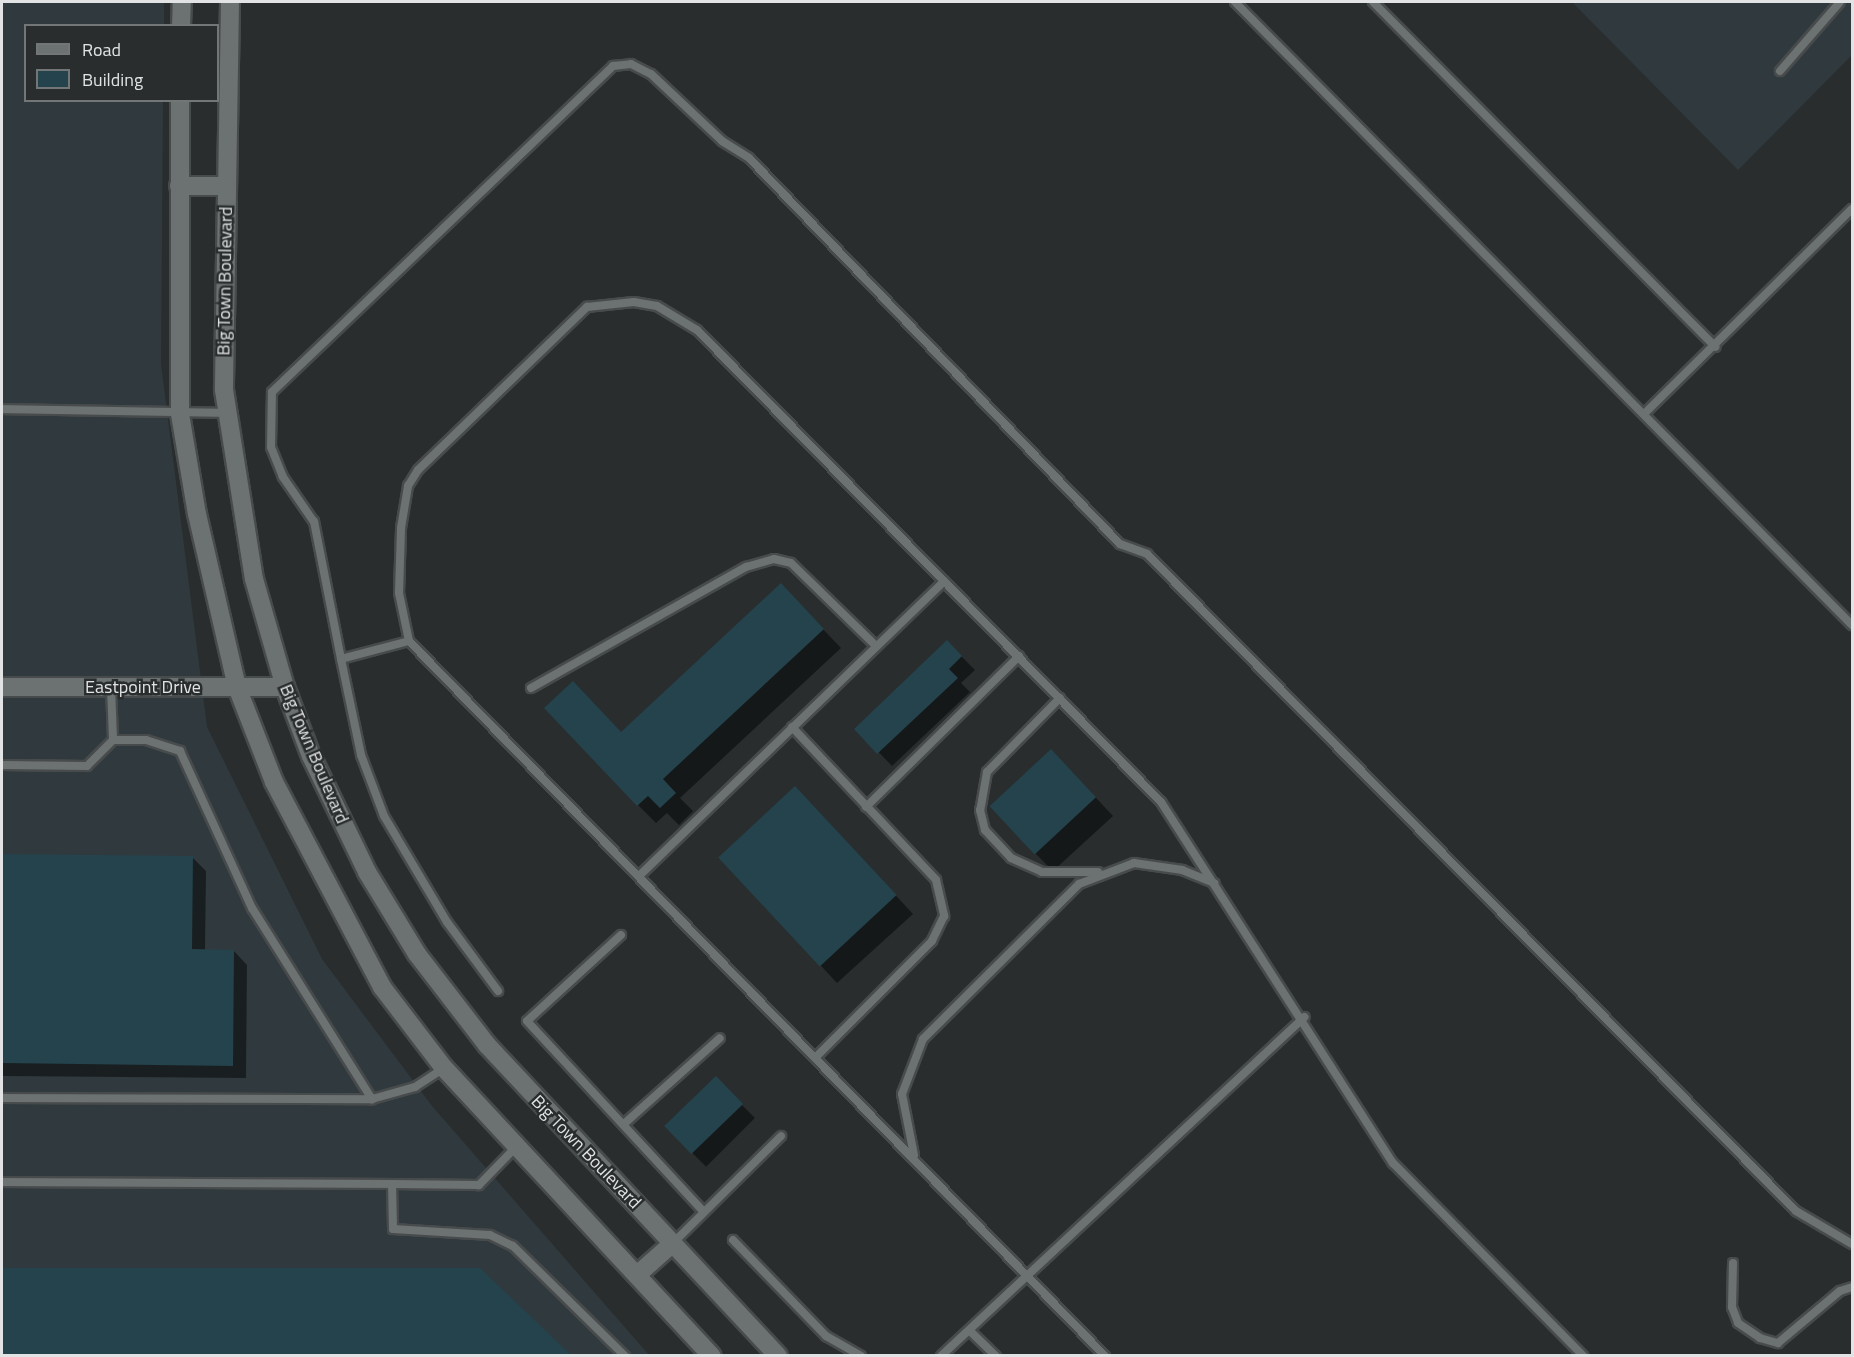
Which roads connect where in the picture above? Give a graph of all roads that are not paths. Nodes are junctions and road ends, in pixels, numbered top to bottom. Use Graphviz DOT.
graph roads {
  1 [pos="182,2"];
  2 [pos="230,2"];
  3 [pos="1235,2"];
  4 [pos="1373,2"];
  5 [pos="1840,2"];
  6 [pos="181,24"];
  7 [pos="1780,71"];
  8 [pos="180,102"];
  9 [pos="179,186"];
  10 [pos="226,186"];
  11 [pos="1852,209"];
  12 [pos="1716,347"];
  13 [pos="2,409"];
  14 [pos="228,413"];
  15 [pos="180,414"];
  16 [pos="1644,414"];
  17 [pos="944,581"];
  18 [pos="1852,625"];
  19 [pos="409,641"];
  20 [pos="876,646"];
  21 [pos="1019,656"];
  22 [pos="341,659"];
  23 [pos="2,687"];
  24 [pos="111,687"];
  25 [pos="237,687"];
  26 [pos="285,687"];
  27 [pos="531,688"];
  28 [pos="1059,698"];
  29 [pos="792,727"];
  30 [pos="113,740"];
  31 [pos="2,765"];
  32 [pos="866,807"];
  33 [pos="1101,872"];
  34 [pos="640,875"];
  35 [pos="1215,883"];
  36 [pos="621,935"];
  37 [pos="498,991"];
  38 [pos="1304,1017"];
  39 [pos="720,1038"];
  40 [pos="817,1056"];
  41 [pos="444,1068"];
  42 [pos="2,1098"];
  43 [pos="372,1100"];
  44 [pos="625,1123"];
  45 [pos="781,1136"];
  46 [pos="515,1148"];
  47 [pos="915,1158"];
  48 [pos="2,1182"];
  49 [pos="392,1184"];
  50 [pos="704,1212"];
  51 [pos="734,1240"];
  52 [pos="673,1243"];
  53 [pos="1852,1244"];
  54 [pos="1733,1263"];
  55 [pos="637,1275"];
  56 [pos="1027,1276"];
  57 [pos="1852,1287"];
  58 [pos="970,1331"];
  59 [pos="625,1356"];
  60 [pos="711,1356"];
  61 [pos="778,1356"];
  62 [pos="861,1356"];
  63 [pos="941,1356"];
  64 [pos="996,1356"];
  65 [pos="1105,1356"];
  66 [pos="1583,1356"];
  1 -- 6 [label="main road"];
  2 -- 10 [label="main road, Big Town Boulevard"];
  3 -- 16 [label="lane"];
  4 -- 12 [label="lane"];
  5 -- 7 [label="lane"];
  8 -- 9 [label="main road"];
  9 -- 10 [label="main road"];
  9 -- 15 [label="main road"];
  10 -- 14 [label="main road, Big Town Boulevard"];
  11 -- 12 [label="lane"];
  12 -- 16 [label="lane"];
  13 -- 15 [label="lane"];
  14 -- 15 [label="lane"];
  14 -- 26 [label="main road, Big Town Boulevard"];
  15 -- 25 [label="main road"];
  16 -- 18 [label="lane"];
  17 -- 19 [label="lane"];
  17 -- 20 [label="lane"];
  17 -- 21 [label="lane"];
  19 -- 22 [label="lane"];
  19 -- 34 [label="lane"];
  20 -- 27 [label="lane"];
  20 -- 29 [label="lane"];
  21 -- 28 [label="lane"];
  21 -- 32 [label="lane"];
  22 -- 37 [label="lane"];
  22 -- 53 [label="lane"];
  23 -- 24 [label="main road, Eastpoint Drive"];
  24 -- 25 [label="main road, Eastpoint Drive"];
  24 -- 30 [label="lane"];
  25 -- 26 [label="main road, Eastpoint Drive"];
  25 -- 41 [label="main road"];
  26 -- 52 [label="main road, Big Town Boulevard"];
  28 -- 33 [label="lane"];
  28 -- 35 [label="lane"];
  29 -- 32 [label="lane"];
  29 -- 34 [label="lane"];
  30 -- 31 [label="lane"];
  30 -- 43 [label="lane"];
  32 -- 40 [label="lane"];
  33 -- 35 [label="lane"];
  33 -- 47 [label="lane"];
  34 -- 40 [label="lane"];
  35 -- 38 [label="lane"];
  36 -- 44 [label="lane"];
  38 -- 56 [label="lane"];
  38 -- 66 [label="lane"];
  39 -- 44 [label="lane"];
  40 -- 47 [label="lane"];
  41 -- 43 [label="lane"];
  41 -- 46 [label="main road"];
  42 -- 43 [label="lane"];
  44 -- 50 [label="lane"];
  45 -- 50 [label="lane"];
  46 -- 49 [label="lane"];
  46 -- 55 [label="main road"];
  47 -- 56 [label="lane"];
  48 -- 49 [label="lane"];
  49 -- 59 [label="lane"];
  50 -- 52 [label="lane"];
  51 -- 62 [label="lane"];
  52 -- 55 [label="main road"];
  52 -- 61 [label="main road, Big Town Boulevard"];
  54 -- 57 [label="lane"];
  55 -- 60 [label="main road"];
  56 -- 58 [label="lane"];
  56 -- 65 [label="lane"];
  58 -- 63 [label="lane"];
  58 -- 64 [label="lane"];
}
